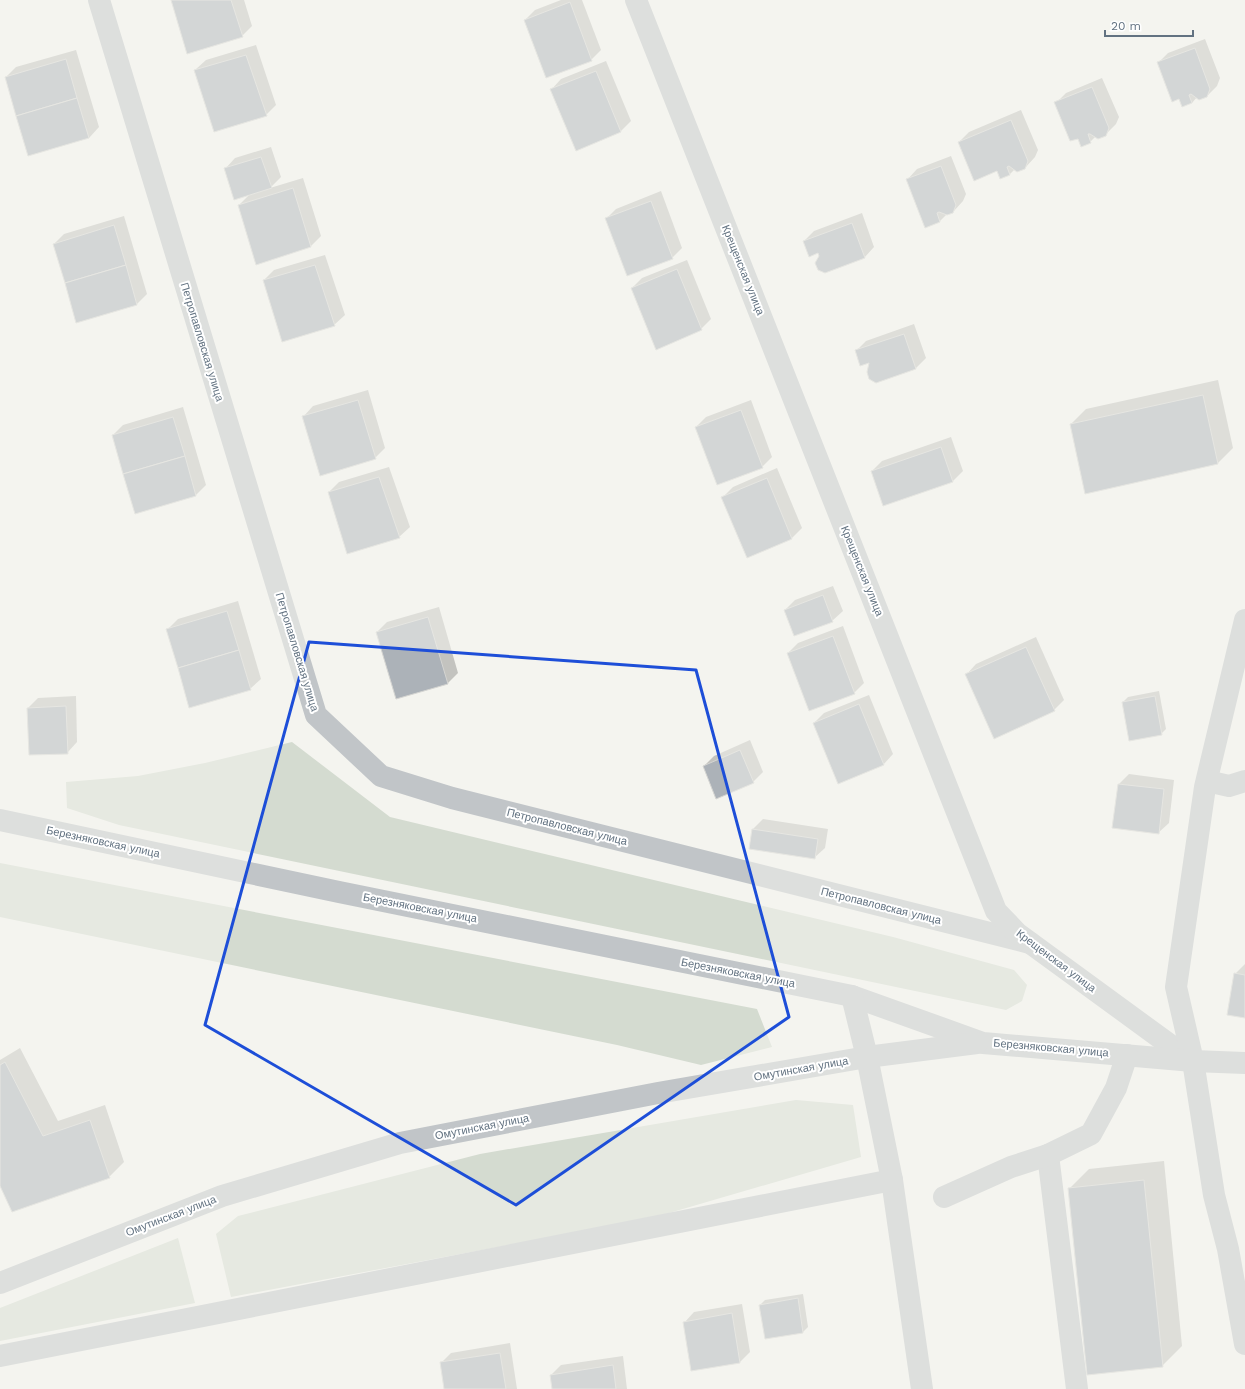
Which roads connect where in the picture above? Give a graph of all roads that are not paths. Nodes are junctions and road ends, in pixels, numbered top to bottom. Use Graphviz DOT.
graph roads {
  1 [pos="99,0"];
  2 [pos="636,0"];
  3 [pos="1245,620"];
  4 [pos="1207,781"];
  5 [pos="1245,781"];
  6 [pos="0,820"];
  7 [pos="1030,943"];
  8 [pos="852,996"];
  9 [pos="983,1043"];
  10 [pos="1127,1055"];
  11 [pos="867,1057"];
  12 [pos="1193,1061"];
  13 [pos="1245,1063"];
  14 [pos="1048,1155"];
  15 [pos="892,1180"];
  16 [pos="944,1197"];
  17 [pos="0,1284"];
  18 [pos="1245,1344"];
  19 [pos="0,1356"];
  20 [pos="922,1389"];
  21 [pos="1077,1389"];
  1 -- 7 [label="street, Петропавловская улица"];
  2 -- 7 [label="street, Крещенская улица"];
  3 -- 4 [label="street"];
  4 -- 5 [label="street"];
  4 -- 12 [label="street"];
  6 -- 8 [label="street, Березняковская улица"];
  7 -- 12 [label="street, Крещенская улица"];
  8 -- 9 [label="street, Березняковская улица"];
  8 -- 11 [label="street"];
  9 -- 10 [label="street, Березняковская улица"];
  9 -- 11 [label="street, Омутинская улица"];
  10 -- 12 [label="street, Березняковская улица"];
  10 -- 14 [label="street"];
  11 -- 15 [label="street"];
  11 -- 17 [label="street, Омутинская улица"];
  12 -- 13 [label="street, Березняковская улица"];
  12 -- 18 [label="street"];
  14 -- 16 [label="street"];
  14 -- 21 [label="street"];
  15 -- 19 [label="street"];
  15 -- 20 [label="street"];
}
